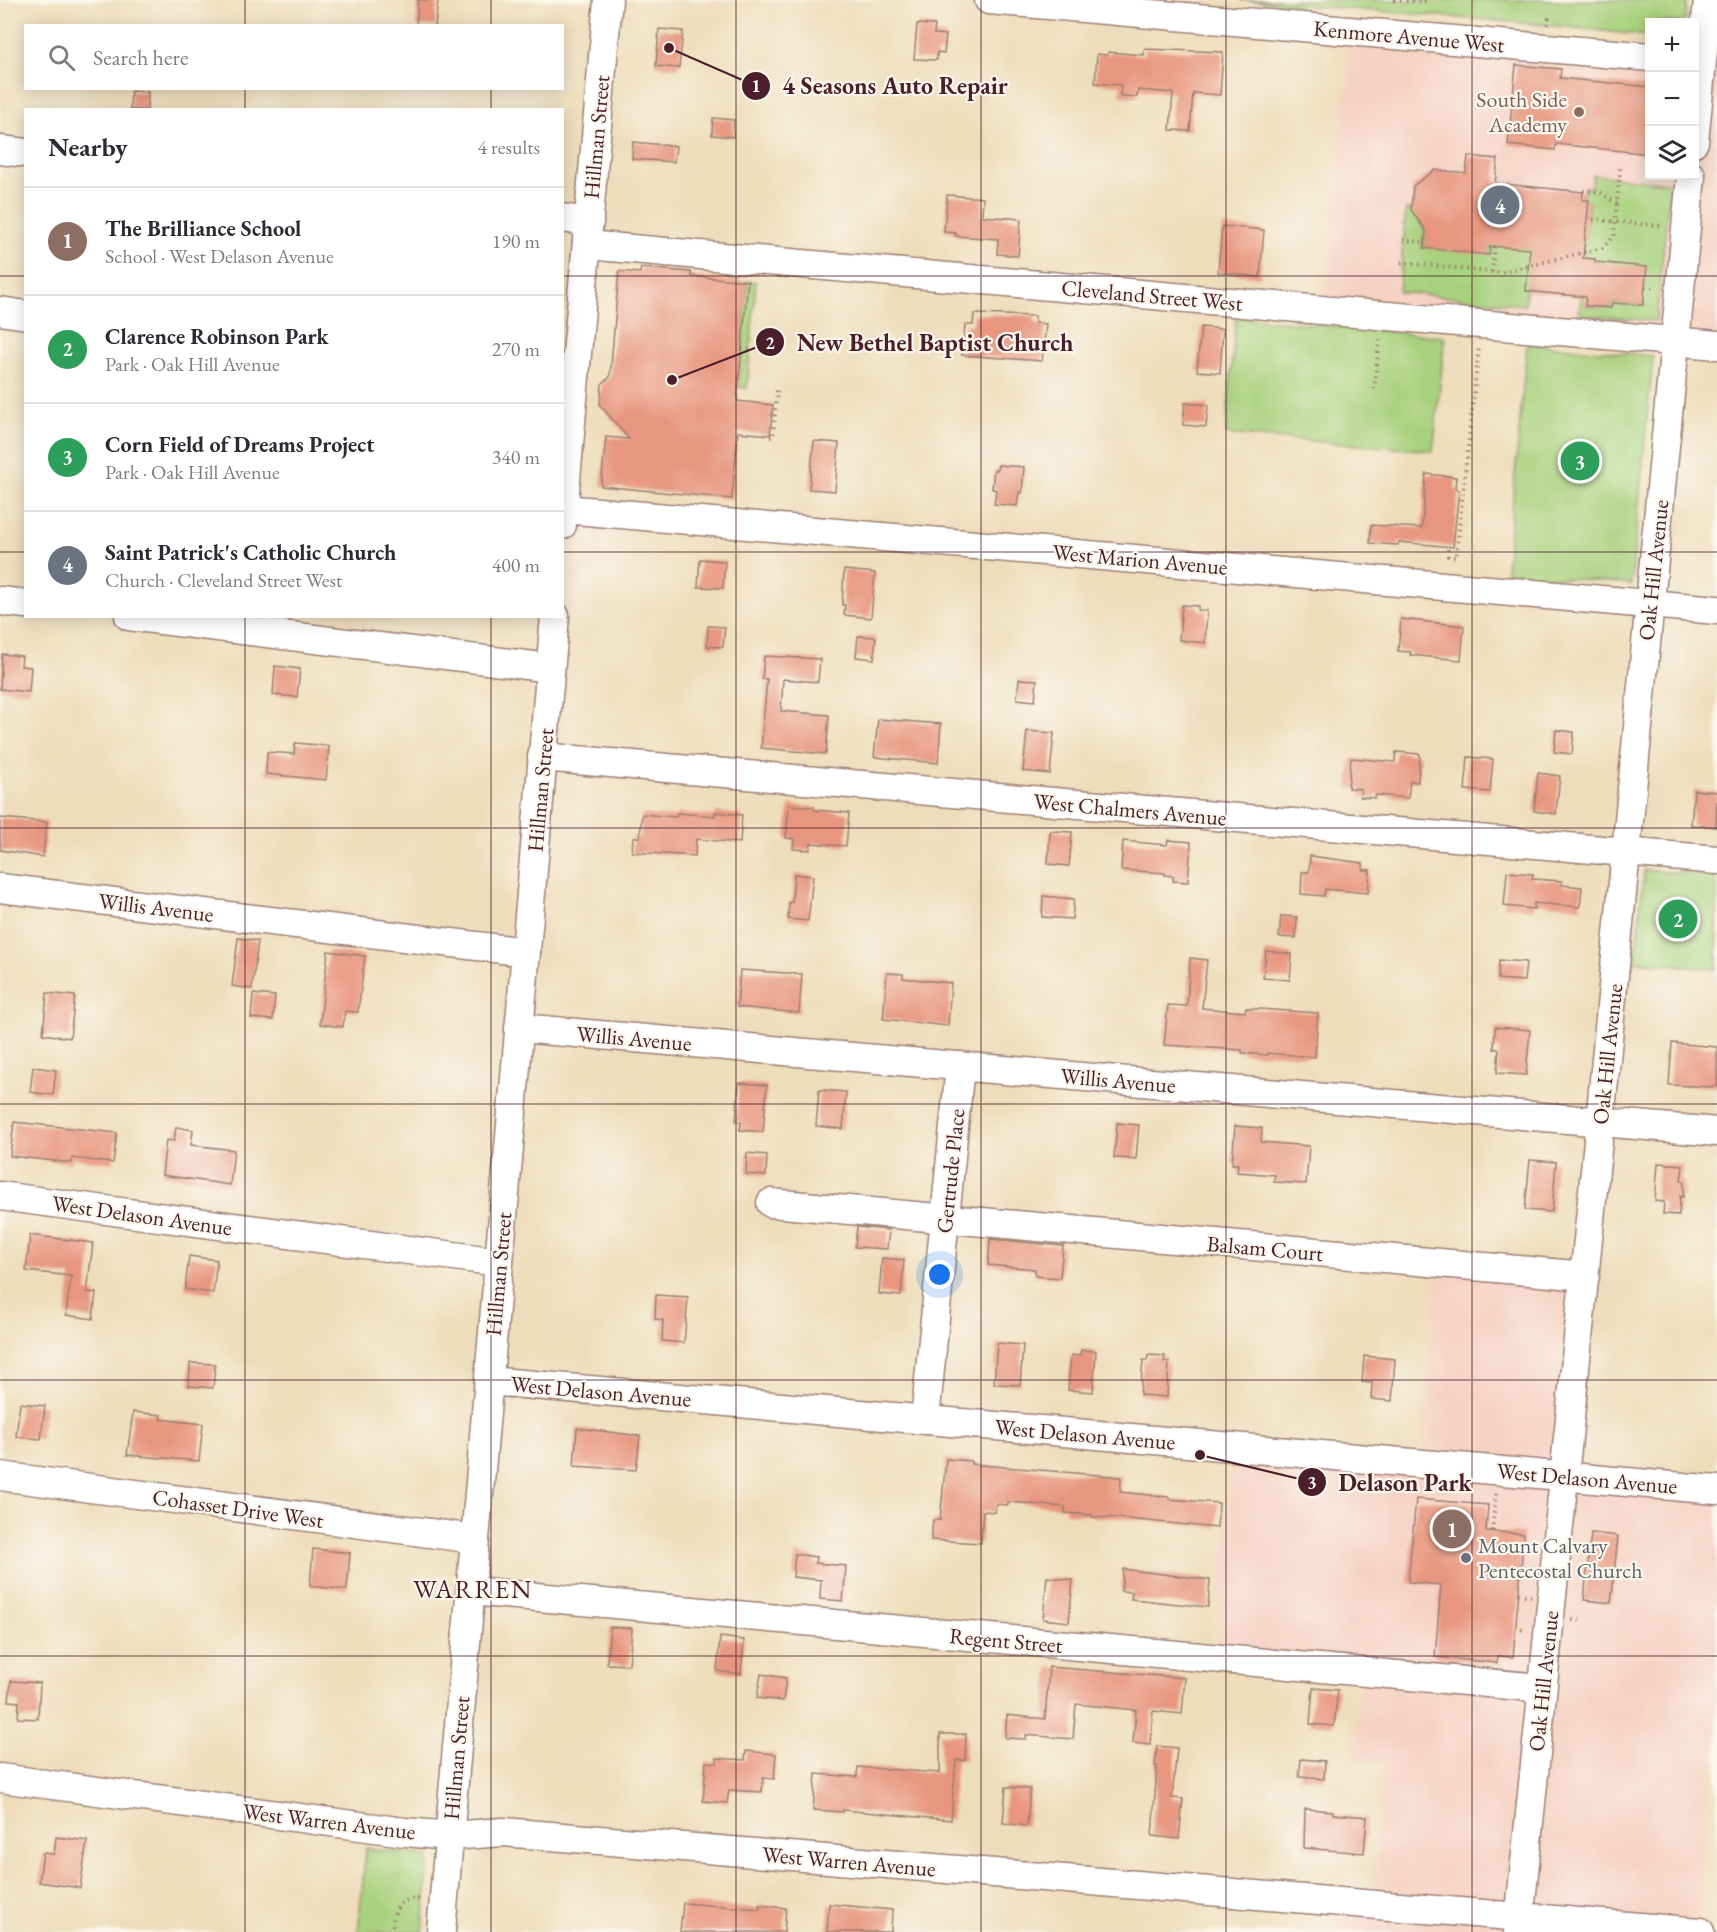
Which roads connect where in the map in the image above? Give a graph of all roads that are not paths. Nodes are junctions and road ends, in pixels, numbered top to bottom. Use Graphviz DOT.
graph roads {
  1 [pos="608,0"];
  2 [pos="989,0"];
  3 [pos="1708,0"];
  4 [pos="1645,57"];
  5 [pos="1705,62"];
  6 [pos="1697,126"];
  7 [pos="0,150"];
  8 [pos="24,153"];
  9 [pos="1691,180"];
  10 [pos="579,228"];
  11 [pos="0,311"];
  12 [pos="24,315"];
  13 [pos="1675,342"];
  14 [pos="1717,345"];
  15 [pos="569,381"];
  16 [pos="564,494"];
  17 [pos="564,517"];
  18 [pos="0,601"];
  19 [pos="24,604"];
  20 [pos="1649,604"];
  21 [pos="1717,610"];
  22 [pos="145,618"];
  23 [pos="555,618"];
  24 [pos="550,668"];
  25 [pos="543,757"];
  26 [pos="1626,852"];
  27 [pos="1717,860"];
  28 [pos="0,888"];
  29 [pos="526,952"];
  30 [pos="519,1028"];
  31 [pos="960,1066"];
  32 [pos="1600,1122"];
  33 [pos="1717,1132"];
  34 [pos="0,1196"];
  35 [pos="771,1203"];
  36 [pos="945,1218"];
  37 [pos="499,1262"];
  38 [pos="1585,1276"];
  39 [pos="489,1381"];
  40 [pos="925,1420"];
  41 [pos="0,1476"];
  42 [pos="1565,1476"];
  43 [pos="1717,1490"];
  44 [pos="475,1539"];
  45 [pos="471,1591"];
  46 [pos="1542,1688"];
  47 [pos="0,1778"];
  48 [pos="450,1836"];
  49 [pos="1518,1924"];
  50 [pos="441,1932"];
  51 [pos="1700,1932"];
  1 -- 10 [label="street, Hillman Street"];
  2 -- 4 [label="street, Kenmore Avenue West"];
  3 -- 5 [label="street"];
  5 -- 6 [label="street"];
  7 -- 8 [label="street"];
  9 -- 13 [label="street, Oak Hill Avenue"];
  10 -- 13 [label="street, Cleveland Street West"];
  10 -- 15 [label="street, Hillman Street"];
  11 -- 12 [label="street"];
  13 -- 14 [label="street, Cleveland Street West"];
  13 -- 20 [label="street, Oak Hill Avenue"];
  15 -- 16 [label="street, Hillman Street"];
  17 -- 20 [label="street, West Marion Avenue"];
  18 -- 19 [label="street"];
  20 -- 21 [label="street, West Marion Avenue"];
  20 -- 26 [label="street, Oak Hill Avenue"];
  22 -- 24 [label="street"];
  23 -- 24 [label="street, Hillman Street"];
  24 -- 25 [label="street, Hillman Street"];
  25 -- 26 [label="street, West Chalmers Avenue"];
  25 -- 29 [label="street, Hillman Street"];
  26 -- 27 [label="street, West Chalmers Avenue"];
  26 -- 32 [label="street, Oak Hill Avenue"];
  28 -- 29 [label="street, Willis Avenue"];
  29 -- 30 [label="street, Hillman Street"];
  30 -- 31 [label="street, Willis Avenue"];
  30 -- 37 [label="street, Hillman Street"];
  31 -- 32 [label="street, Willis Avenue"];
  31 -- 36 [label="street, Gertrude Place"];
  32 -- 33 [label="street, Willis Avenue"];
  32 -- 38 [label="street, Oak Hill Avenue"];
  34 -- 37 [label="street, West Delason Avenue"];
  35 -- 36 [label="street, Balsam Court"];
  36 -- 38 [label="street, Balsam Court"];
  36 -- 40 [label="street, Gertrude Place"];
  37 -- 39 [label="street, Hillman Street"];
  38 -- 42 [label="street, Oak Hill Avenue"];
  39 -- 40 [label="street, West Delason Avenue"];
  39 -- 44 [label="street, Hillman Street"];
  40 -- 42 [label="street, West Delason Avenue"];
  41 -- 44 [label="street, Cohasset Drive West"];
  42 -- 43 [label="street, West Delason Avenue"];
  42 -- 46 [label="street, Oak Hill Avenue"];
  44 -- 45 [label="street, Hillman Street"];
  45 -- 46 [label="street, Regent Street"];
  45 -- 48 [label="street, Hillman Street"];
  46 -- 49 [label="street, Oak Hill Avenue"];
  47 -- 48 [label="street, West Warren Avenue"];
  48 -- 49 [label="street, West Warren Avenue"];
  48 -- 50 [label="street, Hillman Street"];
  49 -- 51 [label="street, West Warren Avenue"];
}
